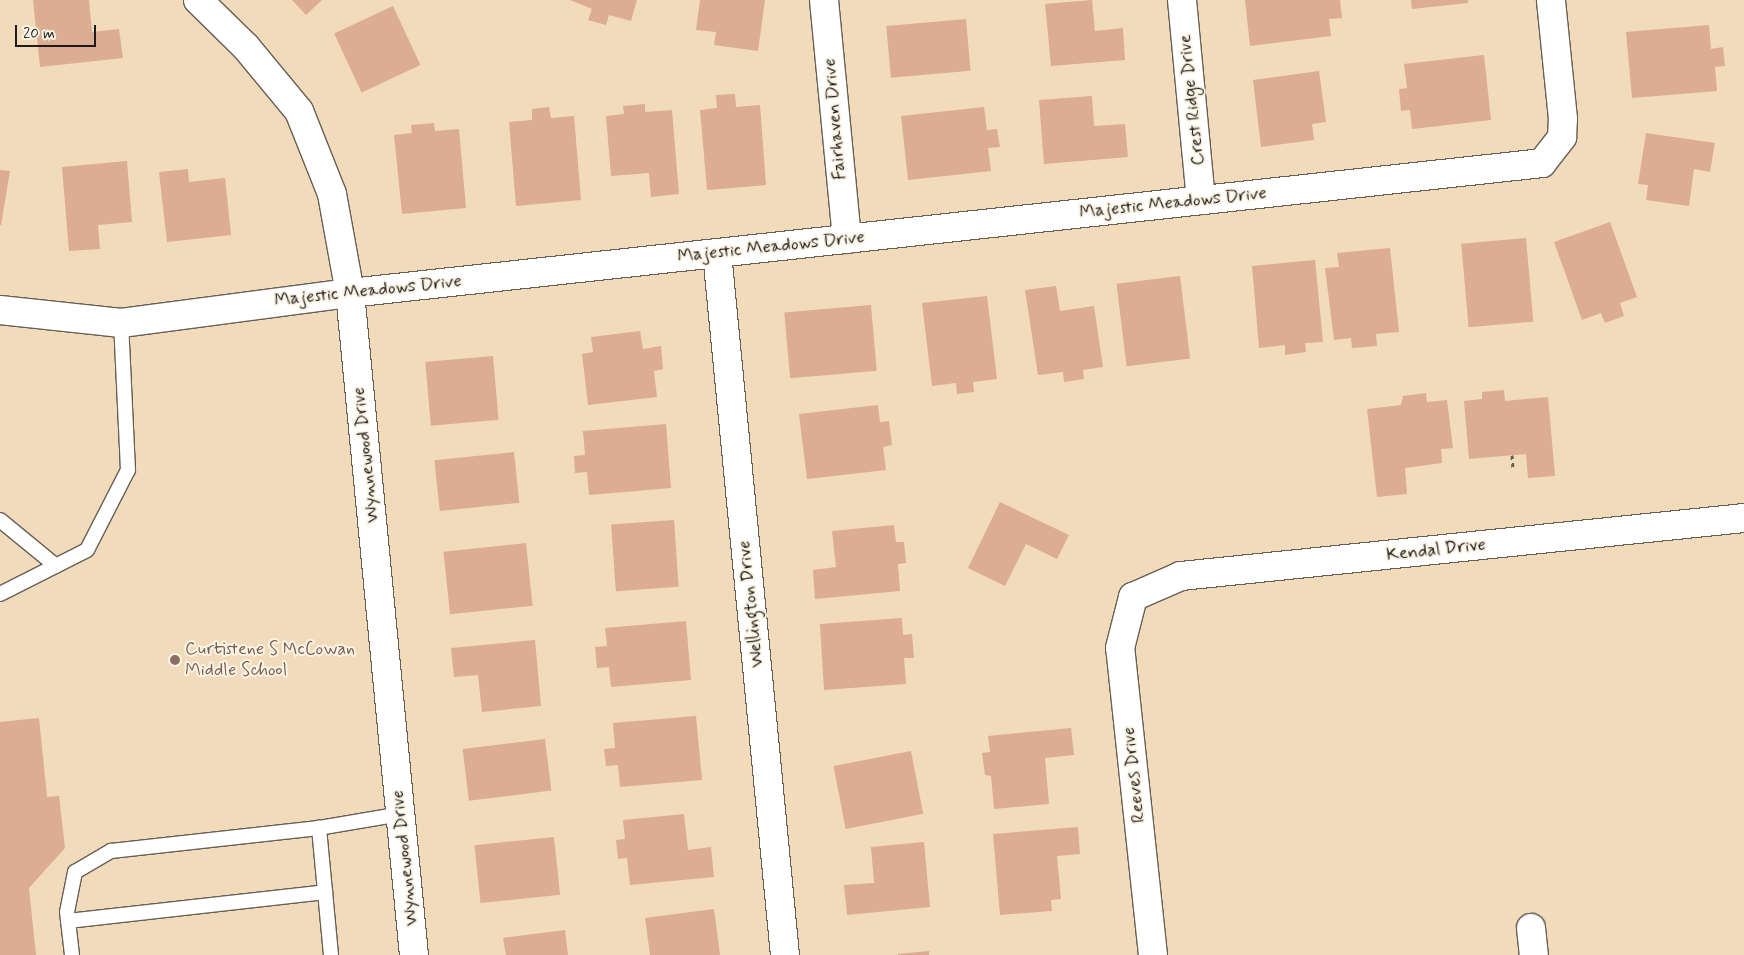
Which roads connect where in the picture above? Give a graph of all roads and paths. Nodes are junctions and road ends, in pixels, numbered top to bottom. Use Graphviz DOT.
graph roads {
  1 [pos="198,0"];
  2 [pos="824,0"];
  3 [pos="1182,0"];
  4 [pos="1551,0"];
  5 [pos="1201,200"];
  6 [pos="846,239"];
  7 [pos="717,253"];
  8 [pos="350,293"];
  9 [pos="0,310"];
  10 [pos="121,323"];
  11 [pos="1512,455"];
  12 [pos="1513,469"];
  13 [pos="1744,518"];
  14 [pos="0,520"];
  15 [pos="56,566"];
  16 [pos="0,594"];
  17 [pos="1133,597"];
  18 [pos="401,814"];
  19 [pos="319,828"];
  20 [pos="325,892"];
  21 [pos="68,921"];
  22 [pos="1531,928"];
  23 [pos="72,955"];
  24 [pos="331,955"];
  25 [pos="414,955"];
  26 [pos="785,955"];
  27 [pos="1153,955"];
  28 [pos="1534,955"];
  1 -- 8 [label="street, Wynnewood Drive"];
  2 -- 6 [label="street, Fairhaven Drive"];
  3 -- 5 [label="street, Crest Ridge Drive"];
  4 -- 5 [label="street, Majestic Meadows Drive"];
  5 -- 6 [label="street, Majestic Meadows Drive"];
  6 -- 7 [label="street, Majestic Meadows Drive"];
  7 -- 8 [label="street, Majestic Meadows Drive"];
  7 -- 26 [label="street, Wellington Drive"];
  8 -- 10 [label="street, Majestic Meadows Drive"];
  8 -- 18 [label="street, Wynnewood Drive"];
  9 -- 10 [label="street, Majestic Meadows Drive"];
  10 -- 15 [label="lane"];
  11 -- 12 [label="path"];
  13 -- 17 [label="street, Kendal Drive"];
  14 -- 15 [label="lane"];
  15 -- 16 [label="lane"];
  17 -- 27 [label="street, Reeves Drive"];
  18 -- 19 [label="lane"];
  18 -- 25 [label="street, Wynnewood Drive"];
  19 -- 20 [label="lane"];
  19 -- 21 [label="lane"];
  20 -- 21 [label="lane"];
  20 -- 24 [label="lane"];
  21 -- 23 [label="lane"];
  22 -- 28 [label="street"];
}
